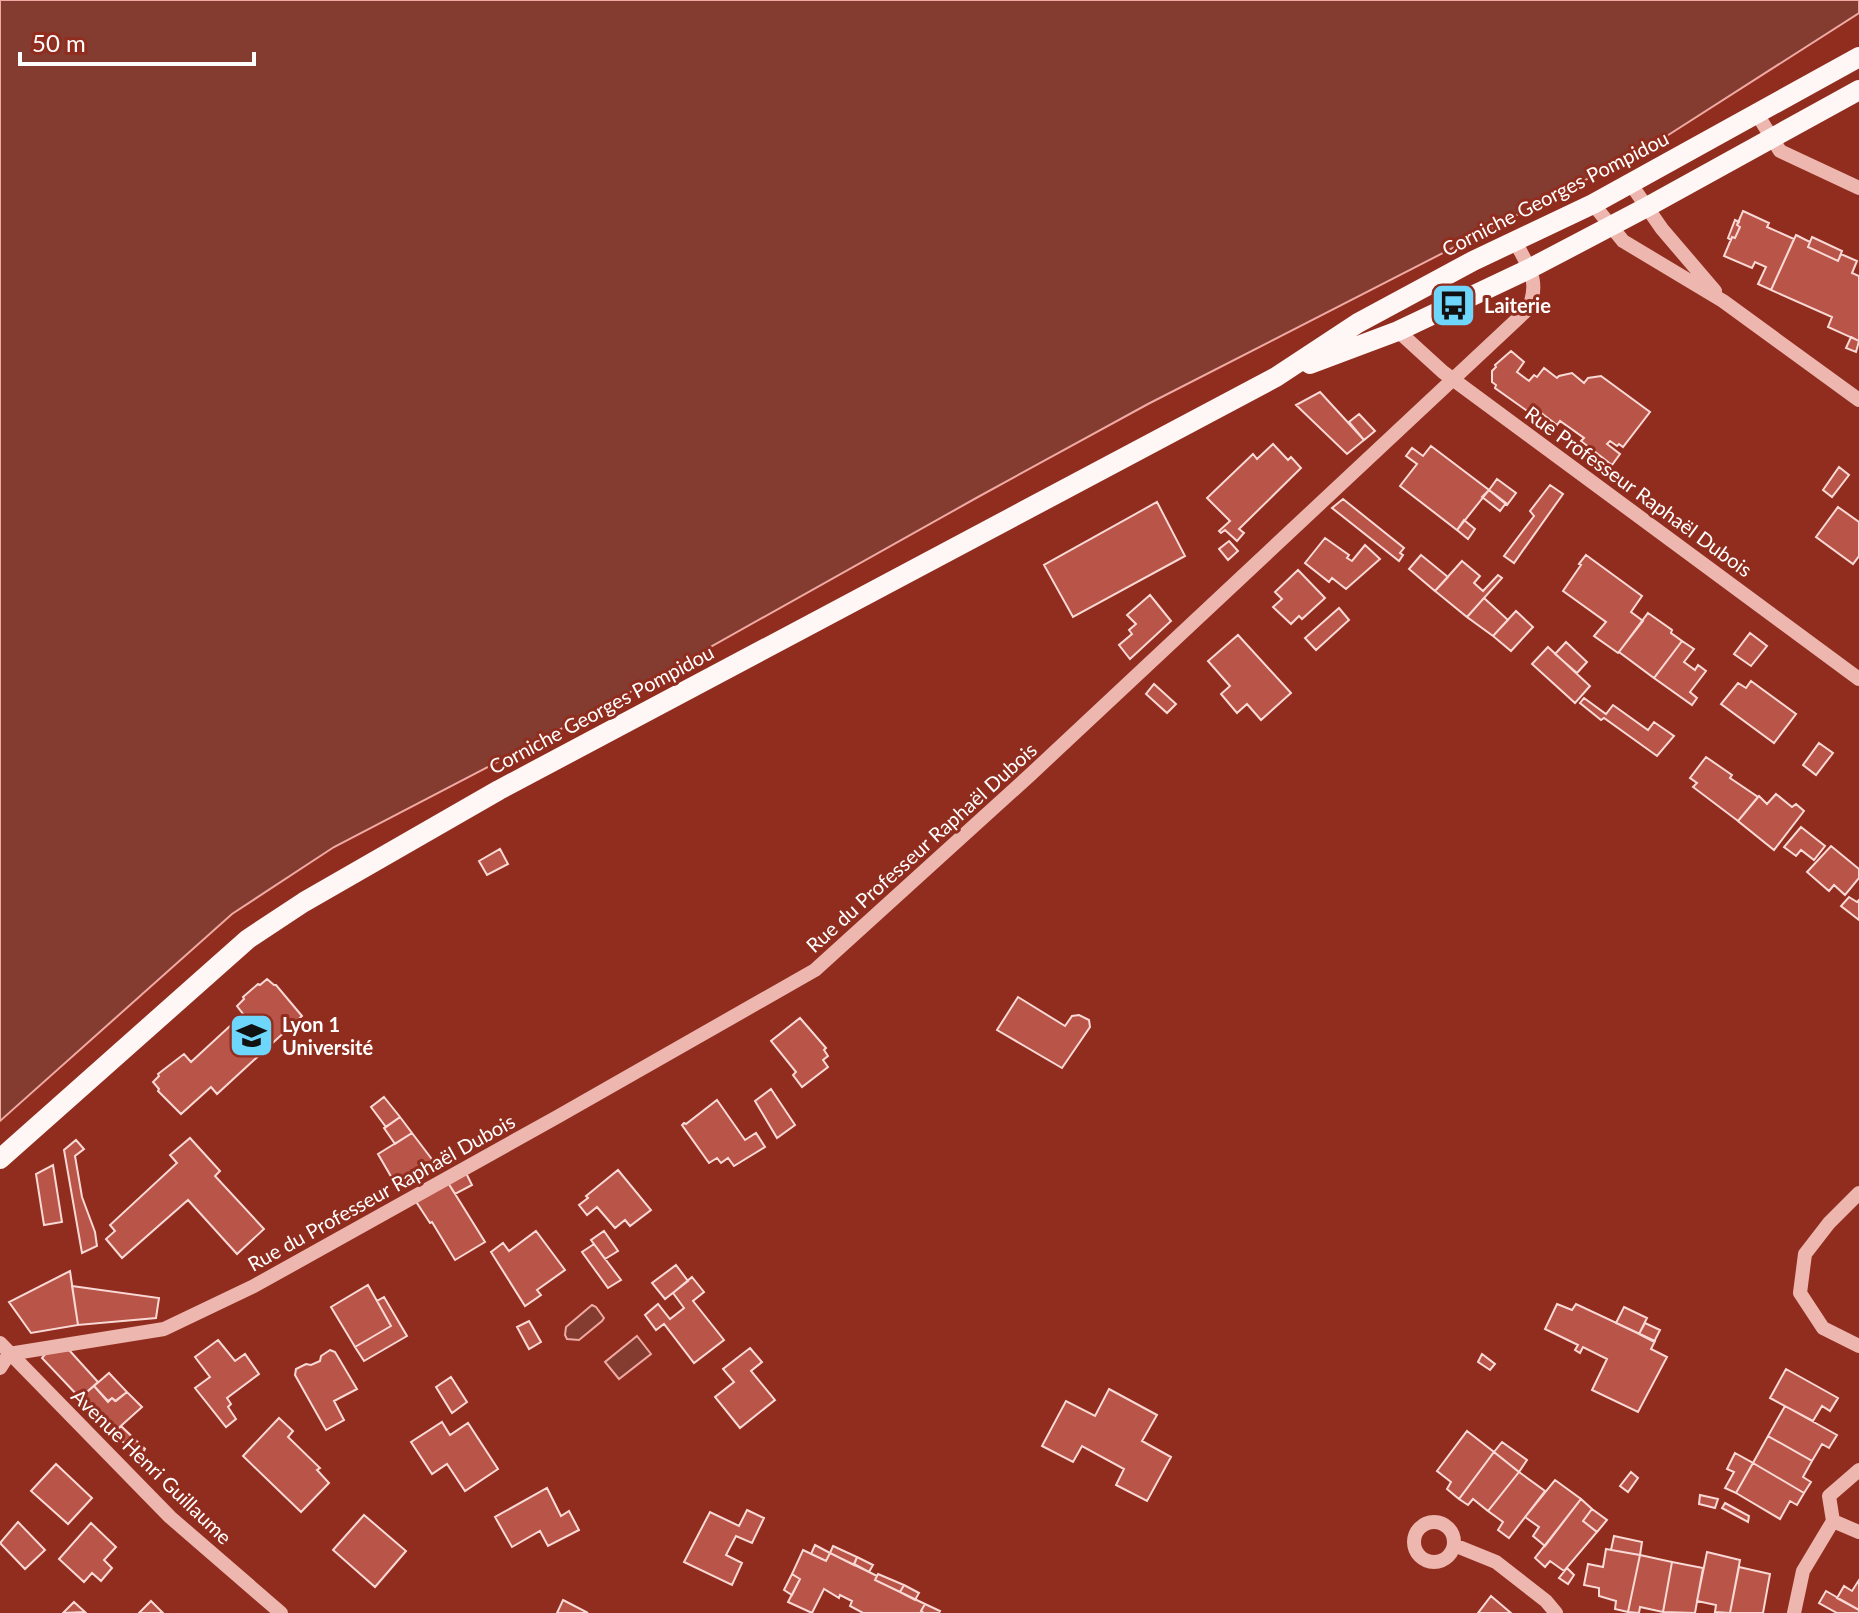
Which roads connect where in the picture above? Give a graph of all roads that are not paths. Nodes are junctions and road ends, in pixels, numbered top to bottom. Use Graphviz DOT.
graph roads {
  1 [pos="1859,57"];
  2 [pos="1859,90"];
  3 [pos="1757,114"];
  4 [pos="1772,139"];
  5 [pos="1630,183"];
  6 [pos="1859,188"];
  7 [pos="1593,204"];
  8 [pos="1647,207"];
  9 [pos="1611,226"];
  10 [pos="1515,241"];
  11 [pos="1529,269"];
  12 [pos="1723,301"];
  13 [pos="1398,331"];
  14 [pos="1276,377"];
  15 [pos="1455,380"];
  16 [pos="1859,400"];
  17 [pos="1859,679"];
  18 [pos="0,1159"];
  19 [pos="1859,1193"];
  20 [pos="1859,1346"];
  21 [pos="5,1349"];
  22 [pos="0,1368"];
  23 [pos="1859,1470"];
  24 [pos="1833,1521"];
  25 [pos="1859,1532"];
  26 [pos="1454,1545"];
  27 [pos="281,1613"];
  28 [pos="1556,1613"];
  29 [pos="1794,1613"];
  1 -- 3 [label="main road, Corniche Georges Pompidou"];
  2 -- 4 [label="main road, Corniche Georges Pompidou"];
  3 -- 4 [label="street"];
  3 -- 5 [label="main road, Corniche Georges Pompidou"];
  4 -- 6 [label="street"];
  4 -- 8 [label="main road, Corniche Georges Pompidou"];
  5 -- 7 [label="main road, Corniche Georges Pompidou"];
  5 -- 8 [label="street"];
  7 -- 9 [label="street"];
  7 -- 10 [label="main road, Corniche Georges Pompidou"];
  8 -- 9 [label="main road, Corniche Georges Pompidou"];
  8 -- 12 [label="street"];
  9 -- 11 [label="main road, Corniche Georges Pompidou"];
  9 -- 12 [label="street"];
  10 -- 11 [label="street, Rue du Professeur Raphaël Dubois"];
  10 -- 14 [label="main road, Corniche Georges Pompidou"];
  11 -- 13 [label="main road, Corniche Georges Pompidou"];
  11 -- 15 [label="street, Rue du Professeur Raphaël Dubois"];
  12 -- 16 [label="street"];
  13 -- 14 [label="main road, Corniche Georges Pompidou"];
  13 -- 15 [label="street, Rue Professeur Raphaël Dubois"];
  14 -- 18 [label="main road, Corniche Georges Pompidou"];
  15 -- 17 [label="street, Rue Professeur Raphaël Dubois"];
  15 -- 21 [label="street, Rue du Professeur Raphaël Dubois"];
  19 -- 20 [label="street"];
  21 -- 22 [label="street"];
  21 -- 27 [label="street, Avenue Henri Guillaume"];
  23 -- 24 [label="street"];
  24 -- 25 [label="street"];
  24 -- 29 [label="street"];
  26 -- 28 [label="street"];
}
